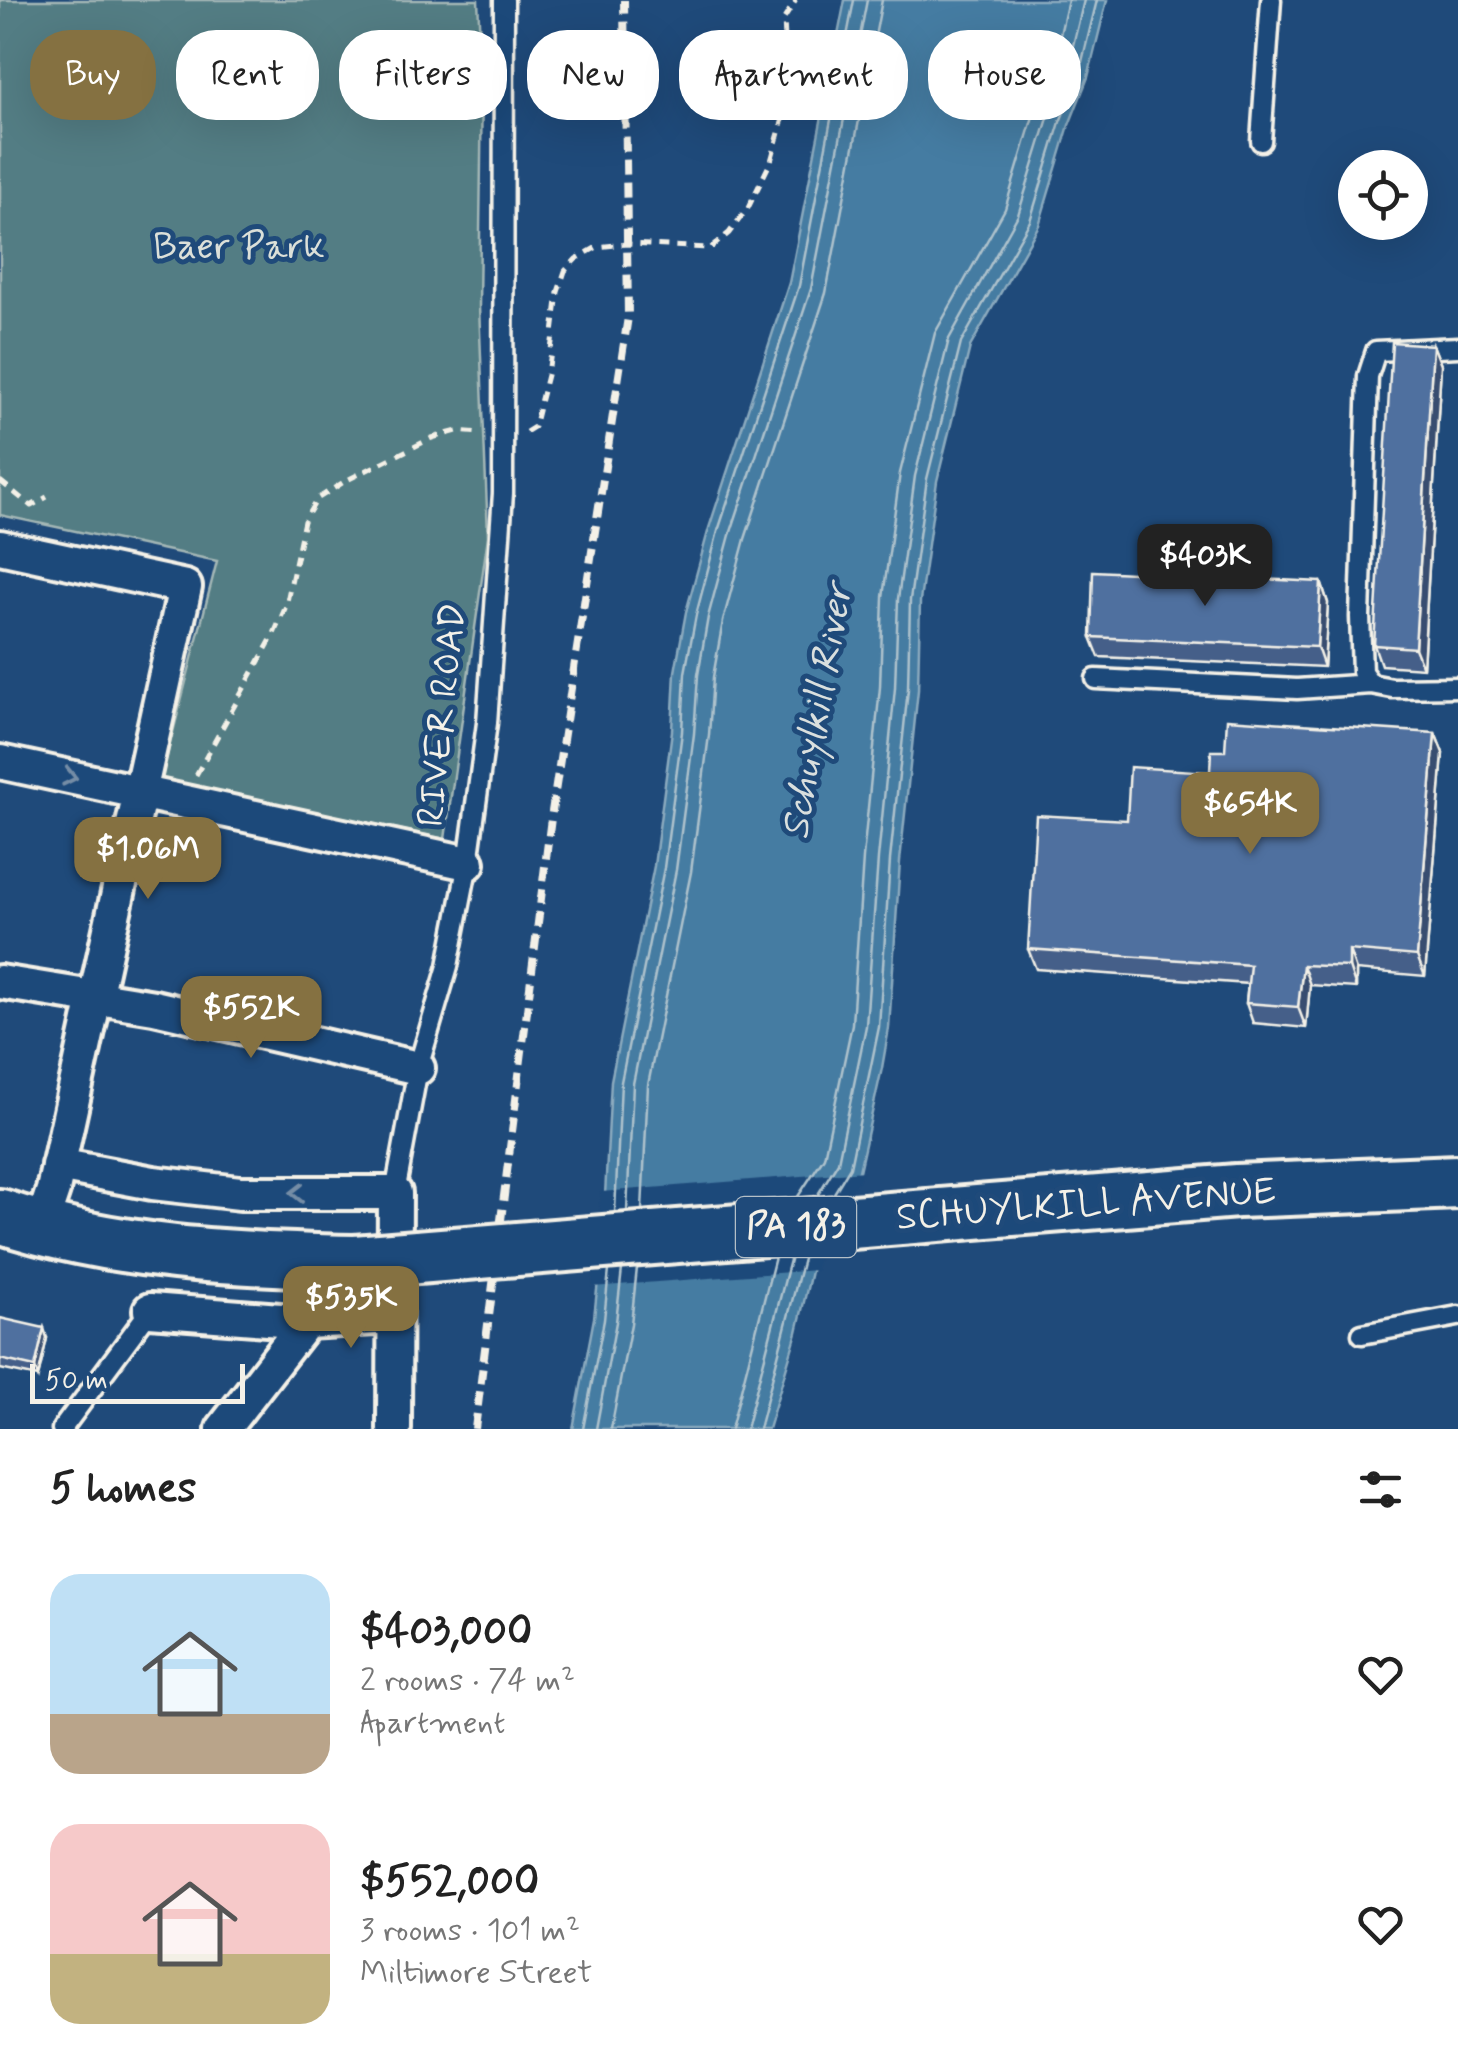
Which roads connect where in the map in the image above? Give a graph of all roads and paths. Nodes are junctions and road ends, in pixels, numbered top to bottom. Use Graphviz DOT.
graph roads {
  1 [pos="504,0"];
  2 [pos="796,0"];
  3 [pos="1270,0"];
  4 [pos="1261,141"];
  5 [pos="1458,347"];
  6 [pos="502,435"];
  7 [pos="0,481"];
  8 [pos="47,498"];
  9 [pos="0,547"];
  10 [pos="1096,679"];
  11 [pos="1372,684"];
  12 [pos="1458,687"];
  13 [pos="0,762"];
  14 [pos="140,792"];
  15 [pos="183,799"];
  16 [pos="468,862"];
  17 [pos="0,982"];
  18 [pos="95,998"];
  19 [pos="418,1068"];
  20 [pos="1458,1182"];
  21 [pos="395,1193"];
  22 [pos="38,1200"];
  23 [pos="150,1310"];
  24 [pos="1458,1316"];
  25 [pos="392,1317"];
  26 [pos="306,1322"];
  27 [pos="1362,1334"];
  28 [pos="62,1429"];
  29 [pos="224,1429"];
  30 [pos="394,1429"];
  1 -- 6 [label="lane, RIVER ROAD"];
  2 -- 6 [label="path"];
  3 -- 4 [label="lane"];
  5 -- 11 [label="lane"];
  6 -- 15 [label="path"];
  6 -- 16 [label="lane, RIVER ROAD"];
  7 -- 8 [label="path"];
  9 -- 14 [label="street"];
  10 -- 11 [label="lane"];
  11 -- 12 [label="lane"];
  13 -- 14 [label="street, one-way"];
  14 -- 15 [label="street"];
  14 -- 18 [label="street"];
  15 -- 16 [label="street"];
  16 -- 19 [label="lane, RIVER ROAD"];
  17 -- 18 [label="street"];
  18 -- 19 [label="street"];
  18 -- 22 [label="street"];
  19 -- 21 [label="lane, RIVER ROAD"];
  20 -- 22 [label="main road, SCHUYLKILL AVENUE / PA 183, bridge"];
  21 -- 22 [label="street, one-way"];
  21 -- 25 [label="street, RIVER ROAD"];
  23 -- 26 [label="street"];
  23 -- 28 [label="lane"];
  24 -- 27 [label="lane"];
  25 -- 26 [label="street"];
  25 -- 30 [label="street, RIVER ROAD"];
  26 -- 29 [label="street"];
}
